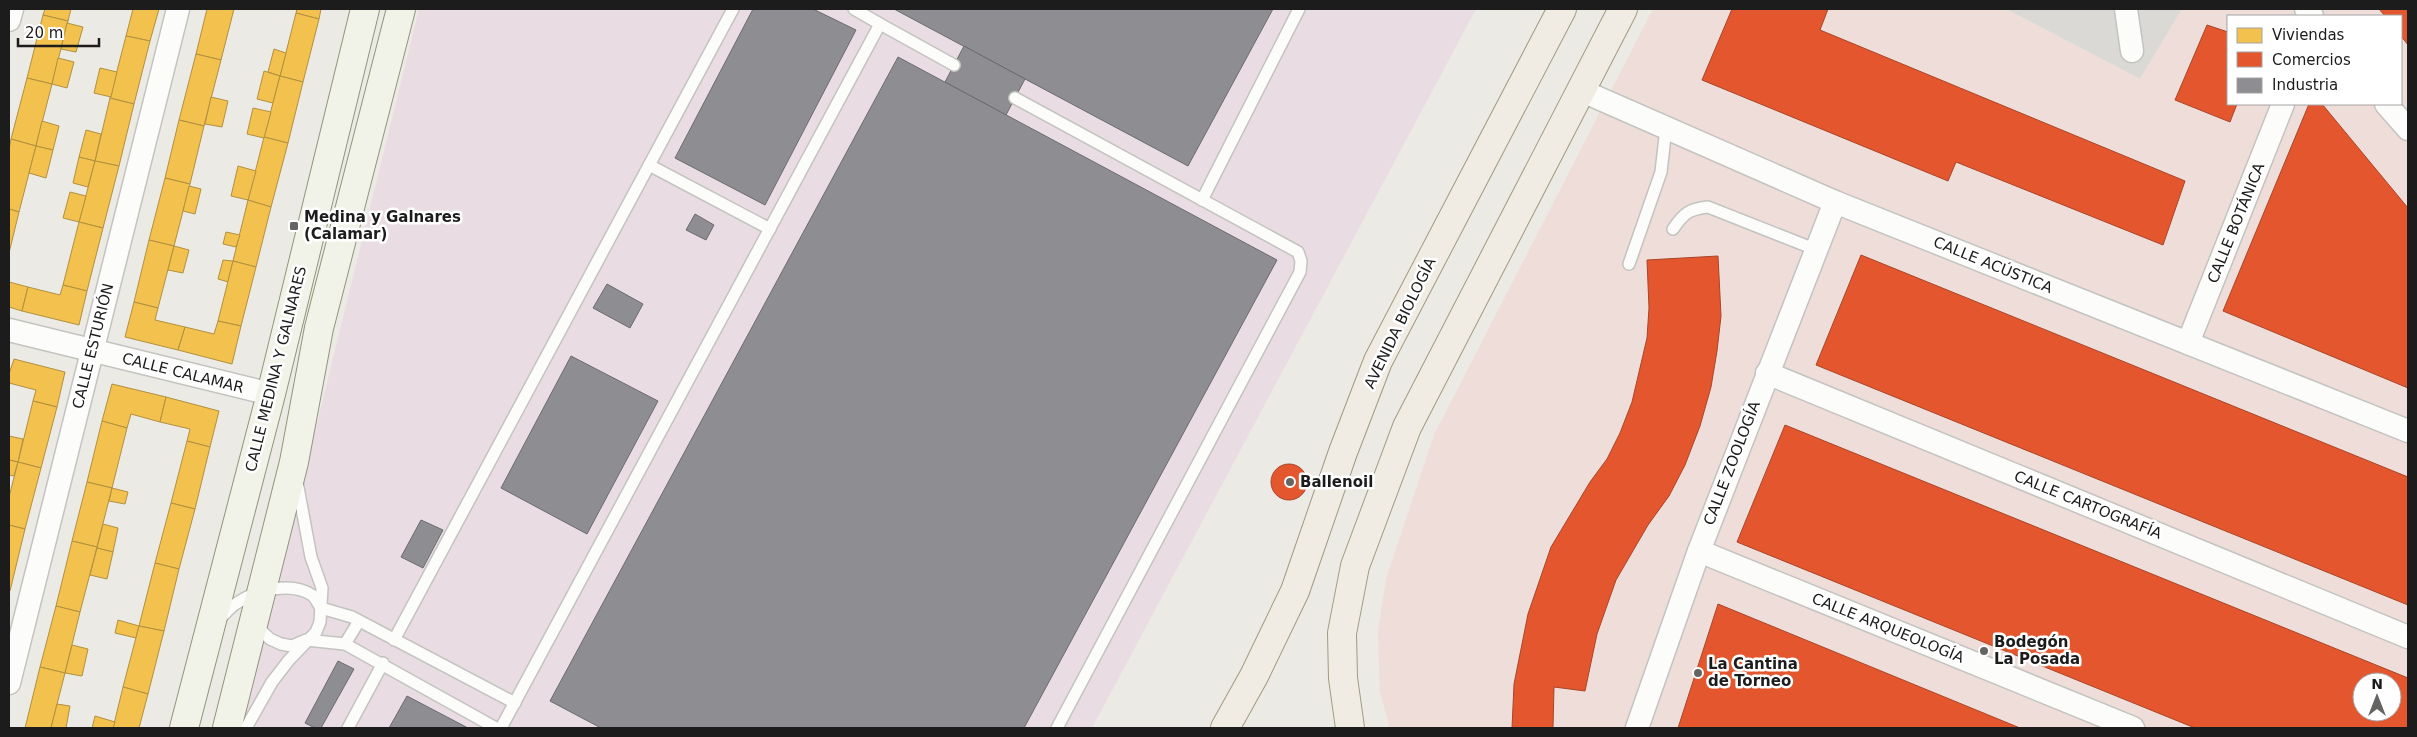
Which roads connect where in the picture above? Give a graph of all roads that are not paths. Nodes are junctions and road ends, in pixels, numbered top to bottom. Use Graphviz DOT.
graph roads {
  1 [pos="12,9"];
  2 [pos="178,9"];
  3 [pos="365,9"];
  4 [pos="401,9"];
  5 [pos="733,9"];
  6 [pos="854,9"];
  7 [pos="1298,9"];
  8 [pos="1562,9"];
  9 [pos="1622,9"];
  10 [pos="2126,9"];
  11 [pos="9,20"];
  12 [pos="880,24"];
  13 [pos="2132,51"];
  14 [pos="954,65"];
  15 [pos="1580,90"];
  16 [pos="1015,98"];
  17 [pos="2283,105"];
  18 [pos="2387,105"];
  19 [pos="1666,128"];
  20 [pos="2408,129"];
  21 [pos="649,165"];
  22 [pos="1202,200"];
  23 [pos="1835,202"];
  24 [pos="770,229"];
  25 [pos="1673,229"];
  26 [pos="1817,250"];
  27 [pos="1629,264"];
  28 [pos="9,330"];
  29 [pos="2188,343"];
  30 [pos="92,351"];
  31 [pos="1767,373"];
  32 [pos="271,394"];
  33 [pos="2408,431"];
  34 [pos="294,462"];
  35 [pos="1699,551"];
  36 [pos="224,573"];
  37 [pos="262,591"];
  38 [pos="236,603"];
  39 [pos="321,608"];
  40 [pos="359,621"];
  41 [pos="254,624"];
  42 [pos="210,628"];
  43 [pos="2408,637"];
  44 [pos="306,640"];
  45 [pos="394,640"];
  46 [pos="346,644"];
  47 [pos="383,663"];
  48 [pos="9,683"];
  49 [pos="515,703"];
  50 [pos="184,728"];
  51 [pos="226,728"];
  52 [pos="246,728"];
  53 [pos="348,728"];
  54 [pos="496,728"];
  55 [pos="501,728"];
  56 [pos="1057,728"];
  57 [pos="1225,728"];
  58 [pos="1350,728"];
  59 [pos="1637,728"];
  60 [pos="2133,728"];
  1 -- 11 [label="street"];
  2 -- 30 [label="street, CALLE ESTURIÓN"];
  3 -- 32 [label="main road, CALLE MEDINA Y GALNARES"];
  4 -- 34 [label="main road"];
  5 -- 21 [label="lane"];
  6 -- 12 [label="lane"];
  7 -- 22 [label="lane"];
  8 -- 57 [label="main road, AVENIDA BIOLOGÍA"];
  9 -- 15 [label="main road"];
  10 -- 13 [label="street"];
  12 -- 14 [label="lane"];
  12 -- 24 [label="lane"];
  15 -- 19 [label="street, CALLE ACÚSTICA"];
  15 -- 58 [label="main road"];
  16 -- 22 [label="lane"];
  17 -- 29 [label="street, CALLE BOTÁNICA"];
  18 -- 20 [label="street"];
  19 -- 23 [label="street, CALLE ACÚSTICA"];
  19 -- 27 [label="lane"];
  21 -- 24 [label="lane"];
  21 -- 45 [label="lane"];
  22 -- 56 [label="lane"];
  23 -- 26 [label="street, CALLE ZOOLOGÍA"];
  23 -- 29 [label="street, CALLE ACÚSTICA"];
  24 -- 49 [label="lane"];
  25 -- 26 [label="lane"];
  26 -- 31 [label="street, CALLE ZOOLOGÍA"];
  28 -- 30 [label="street, CALLE CALAMAR"];
  29 -- 33 [label="street, CALLE ACÚSTICA"];
  30 -- 32 [label="street, CALLE CALAMAR"];
  30 -- 48 [label="street, CALLE ESTURIÓN"];
  31 -- 35 [label="street, CALLE ZOOLOGÍA"];
  31 -- 43 [label="street, CALLE CARTOGRAFÍA"];
  32 -- 36 [label="main road, CALLE MEDINA Y GALNARES"];
  34 -- 37 [label="main road"];
  34 -- 39 [label="lane"];
  35 -- 59 [label="street, CALLE ZOOLOGÍA"];
  35 -- 60 [label="street, CALLE ARQUEOLOGÍA"];
  36 -- 38 [label="lane"];
  36 -- 42 [label="main road, CALLE MEDINA Y GALNARES"];
  37 -- 38 [label="lane"];
  37 -- 39 [label="lane"];
  37 -- 41 [label="main road"];
  38 -- 41 [label="lane"];
  38 -- 42 [label="lane"];
  39 -- 40 [label="lane"];
  39 -- 44 [label="lane"];
  40 -- 45 [label="lane"];
  40 -- 46 [label="lane"];
  41 -- 44 [label="lane"];
  41 -- 51 [label="main road"];
  42 -- 50 [label="main road, CALLE MEDINA Y GALNARES"];
  44 -- 46 [label="lane"];
  44 -- 52 [label="lane"];
  45 -- 49 [label="lane"];
  46 -- 47 [label="lane"];
  47 -- 53 [label="lane"];
  47 -- 54 [label="lane"];
  49 -- 55 [label="lane"];
}
